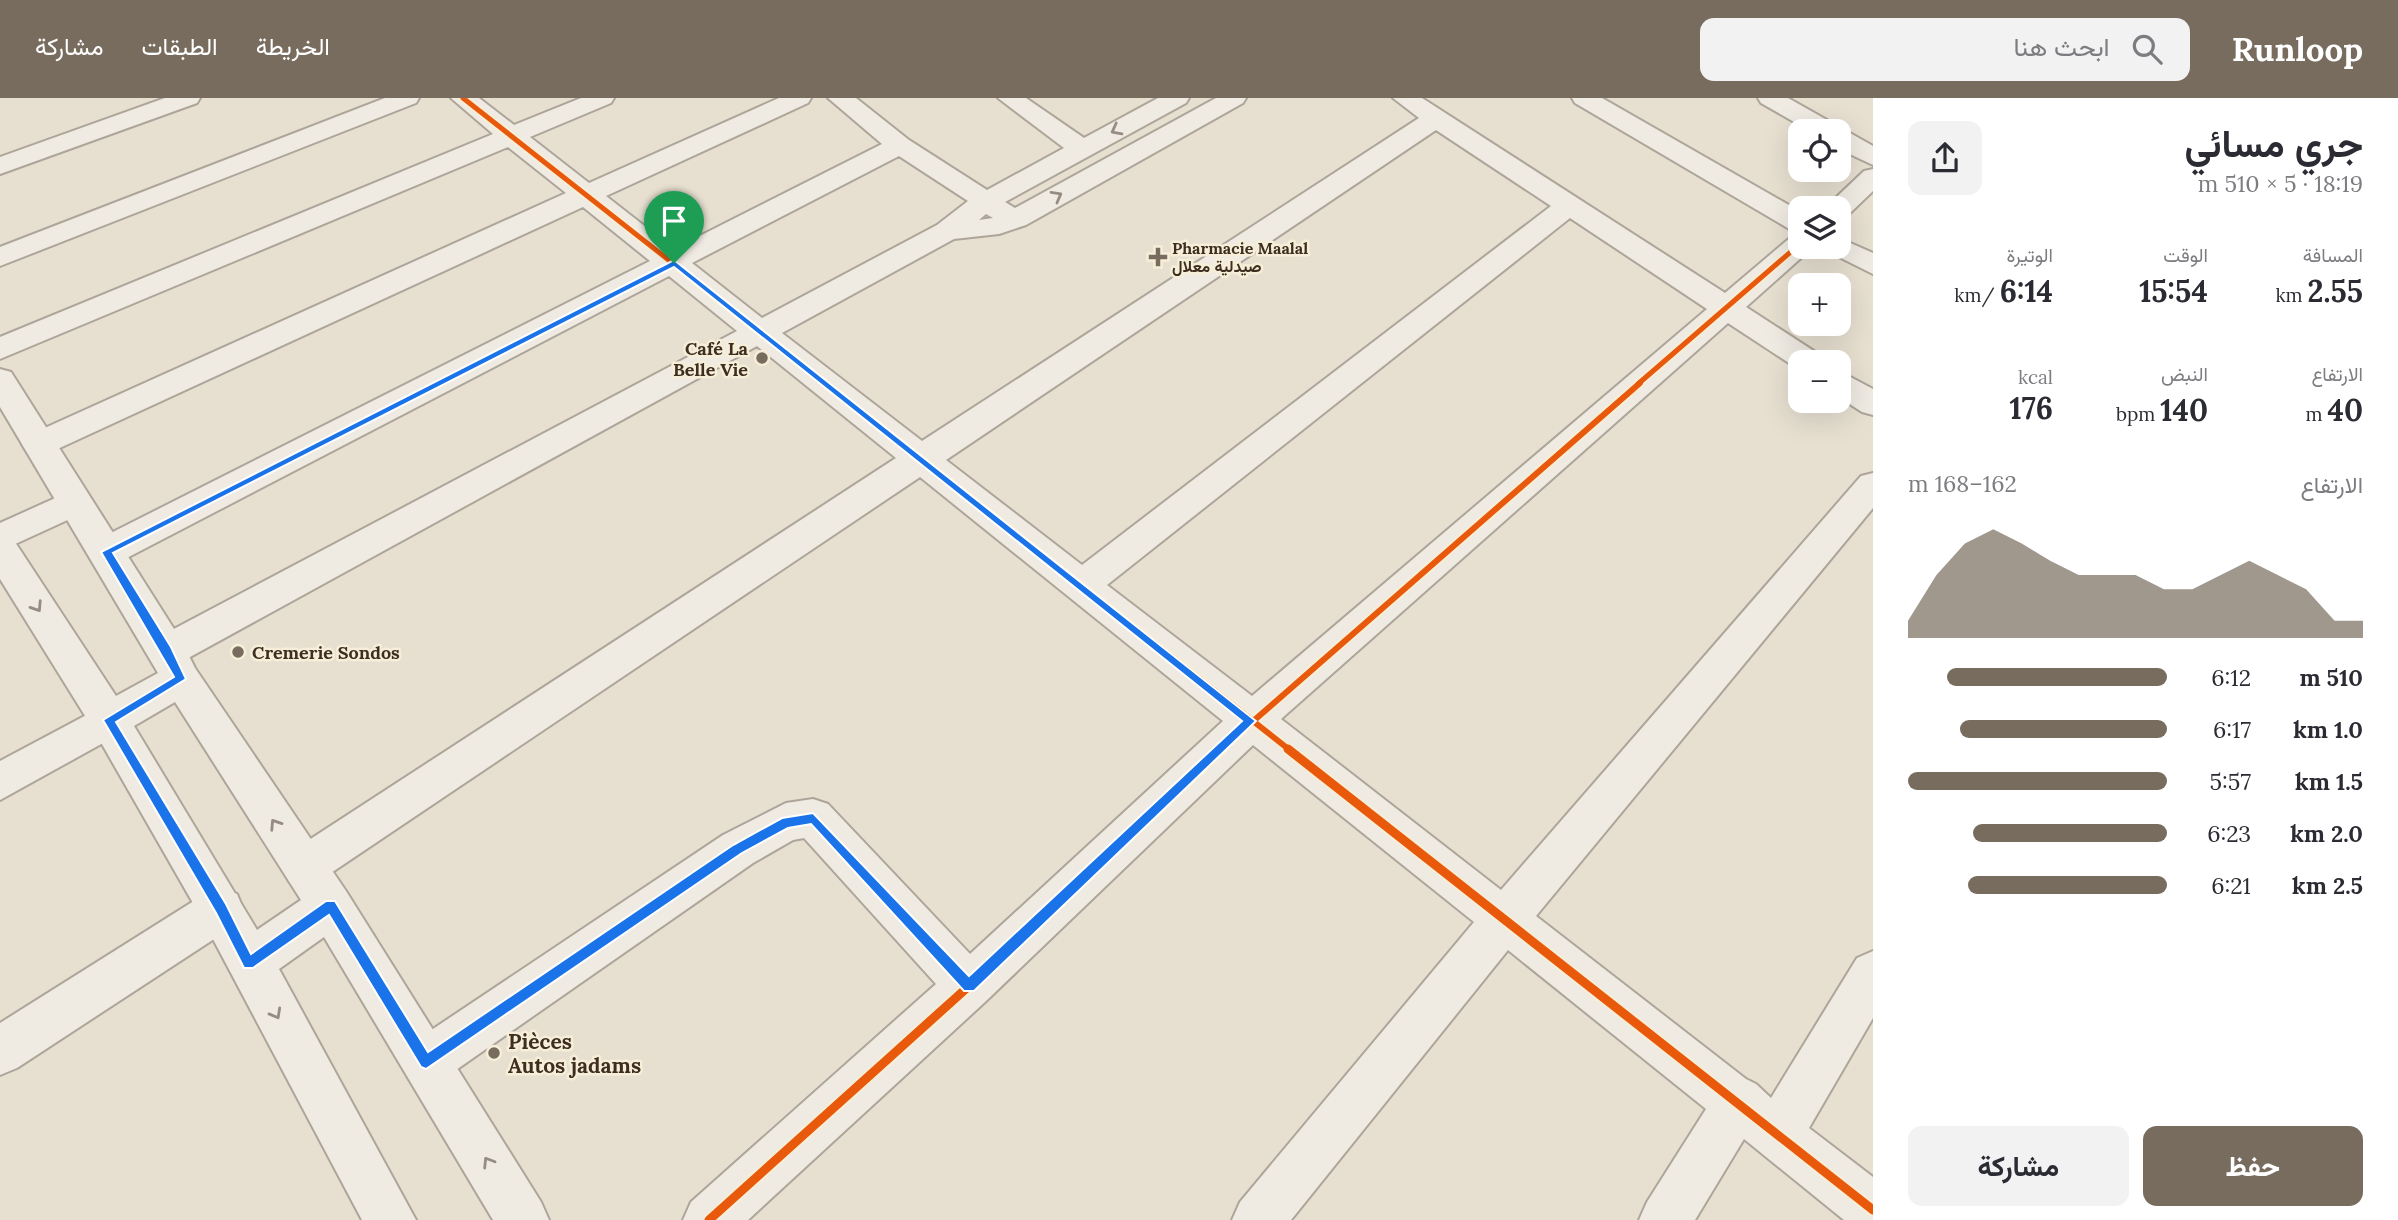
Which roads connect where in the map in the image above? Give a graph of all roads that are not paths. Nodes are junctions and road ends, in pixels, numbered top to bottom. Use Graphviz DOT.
graph roads {
  1 [pos="188,98"];
  2 [pos="407,98"];
  3 [pos="463,98"];
  4 [pos="602,98"];
  5 [pos="799,98"];
  6 [pos="840,98"];
  7 [pos="1010,98"];
  8 [pos="1177,98"];
  9 [pos="1234,98"];
  10 [pos="1405,98"];
  11 [pos="1584,98"];
  12 [pos="1770,98"];
  13 [pos="1437,118"];
  14 [pos="1807,119"];
  15 [pos="511,138"];
  16 [pos="900,145"];
  17 [pos="1851,145"];
  18 [pos="1081,148"];
  19 [pos="1873,157"];
  20 [pos="0,166"];
  21 [pos="1873,177"];
  22 [pos="589,196"];
  23 [pos="1851,197"];
  24 [pos="984,202"];
  25 [pos="1569,205"];
  26 [pos="1788,216"];
  27 [pos="1016,219"];
  28 [pos="947,232"];
  29 [pos="1851,253"];
  30 [pos="1788,254"];
  31 [pos="0,257"];
  32 [pos="674,263"];
  33 [pos="1873,265"];
  34 [pos="1725,308"];
  35 [pos="761,331"];
  36 [pos="0,348"];
  37 [pos="1790,350"];
  38 [pos="0,380"];
  39 [pos="1851,390"];
  40 [pos="1873,404"];
  41 [pos="39,444"];
  42 [pos="921,457"];
  43 [pos="1873,485"];
  44 [pos="73,503"];
  45 [pos="0,538"];
  46 [pos="0,550"];
  47 [pos="106,552"];
  48 [pos="1080,586"];
  49 [pos="174,665"];
  50 [pos="109,720"];
  51 [pos="1251,721"];
  52 [pos="0,782"];
  53 [pos="304,867"];
  54 [pos="331,906"];
  55 [pos="221,909"];
  56 [pos="1505,919"];
  57 [pos="248,963"];
  58 [pos="1873,974"];
  59 [pos="969,986"];
  60 [pos="0,1051"];
  61 [pos="426,1062"];
  62 [pos="1739,1101"];
  63 [pos="1778,1133"];
  64 [pos="1873,1210"];
  65 [pos="390,1220"];
  66 [pos="523,1220"];
  67 [pos="709,1220"];
  68 [pos="1258,1220"];
  69 [pos="1665,1220"];
  1 -- 20 [label="street"];
  2 -- 31 [label="street"];
  3 -- 15 [label="street"];
  4 -- 15 [label="street"];
  5 -- 22 [label="street"];
  6 -- 16 [label="street"];
  7 -- 18 [label="street"];
  8 -- 18 [label="street, one-way"];
  27 -- 9 [label="street, one-way"];
  10 -- 13 [label="street"];
  11 -- 26 [label="street"];
  12 -- 14 [label="street"];
  13 -- 25 [label="street"];
  13 -- 42 [label="street"];
  15 -- 22 [label="street"];
  15 -- 36 [label="street"];
  16 -- 24 [label="street"];
  16 -- 32 [label="street"];
  17 -- 19 [label="street"];
  18 -- 24 [label="street"];
  21 -- 23 [label="street"];
  22 -- 32 [label="street"];
  22 -- 41 [label="street"];
  24 -- 27 [label="street"];
  24 -- 28 [label="street"];
  25 -- 34 [label="street"];
  25 -- 48 [label="street"];
  27 -- 28 [label="street"];
  28 -- 35 [label="street"];
  29 -- 33 [label="street"];
  30 -- 34 [label="street"];
  32 -- 35 [label="street"];
  32 -- 47 [label="street"];
  34 -- 37 [label="street"];
  34 -- 51 [label="street"];
  35 -- 42 [label="street"];
  35 -- 49 [label="street"];
  38 -- 41 [label="street"];
  39 -- 40 [label="street"];
  41 -- 44 [label="street"];
  42 -- 48 [label="street"];
  42 -- 53 [label="street"];
  43 -- 56 [label="street"];
  44 -- 45 [label="street"];
  44 -- 47 [label="street"];
  46 -- 50 [label="street, one-way"];
  47 -- 49 [label="street"];
  48 -- 51 [label="street"];
  49 -- 50 [label="street"];
  53 -- 49 [label="street, one-way"];
  50 -- 52 [label="street"];
  50 -- 55 [label="street"];
  51 -- 56 [label="street"];
  51 -- 59 [label="street"];
  53 -- 54 [label="street"];
  54 -- 57 [label="street"];
  54 -- 61 [label="street"];
  55 -- 57 [label="street"];
  55 -- 60 [label="street"];
  56 -- 62 [label="street"];
  56 -- 68 [label="street"];
  57 -- 65 [label="street, one-way"];
  58 -- 63 [label="street"];
  59 -- 61 [label="street"];
  59 -- 67 [label="street"];
  66 -- 61 [label="street, one-way"];
  62 -- 63 [label="street"];
  62 -- 69 [label="street"];
  63 -- 64 [label="street"];
}
